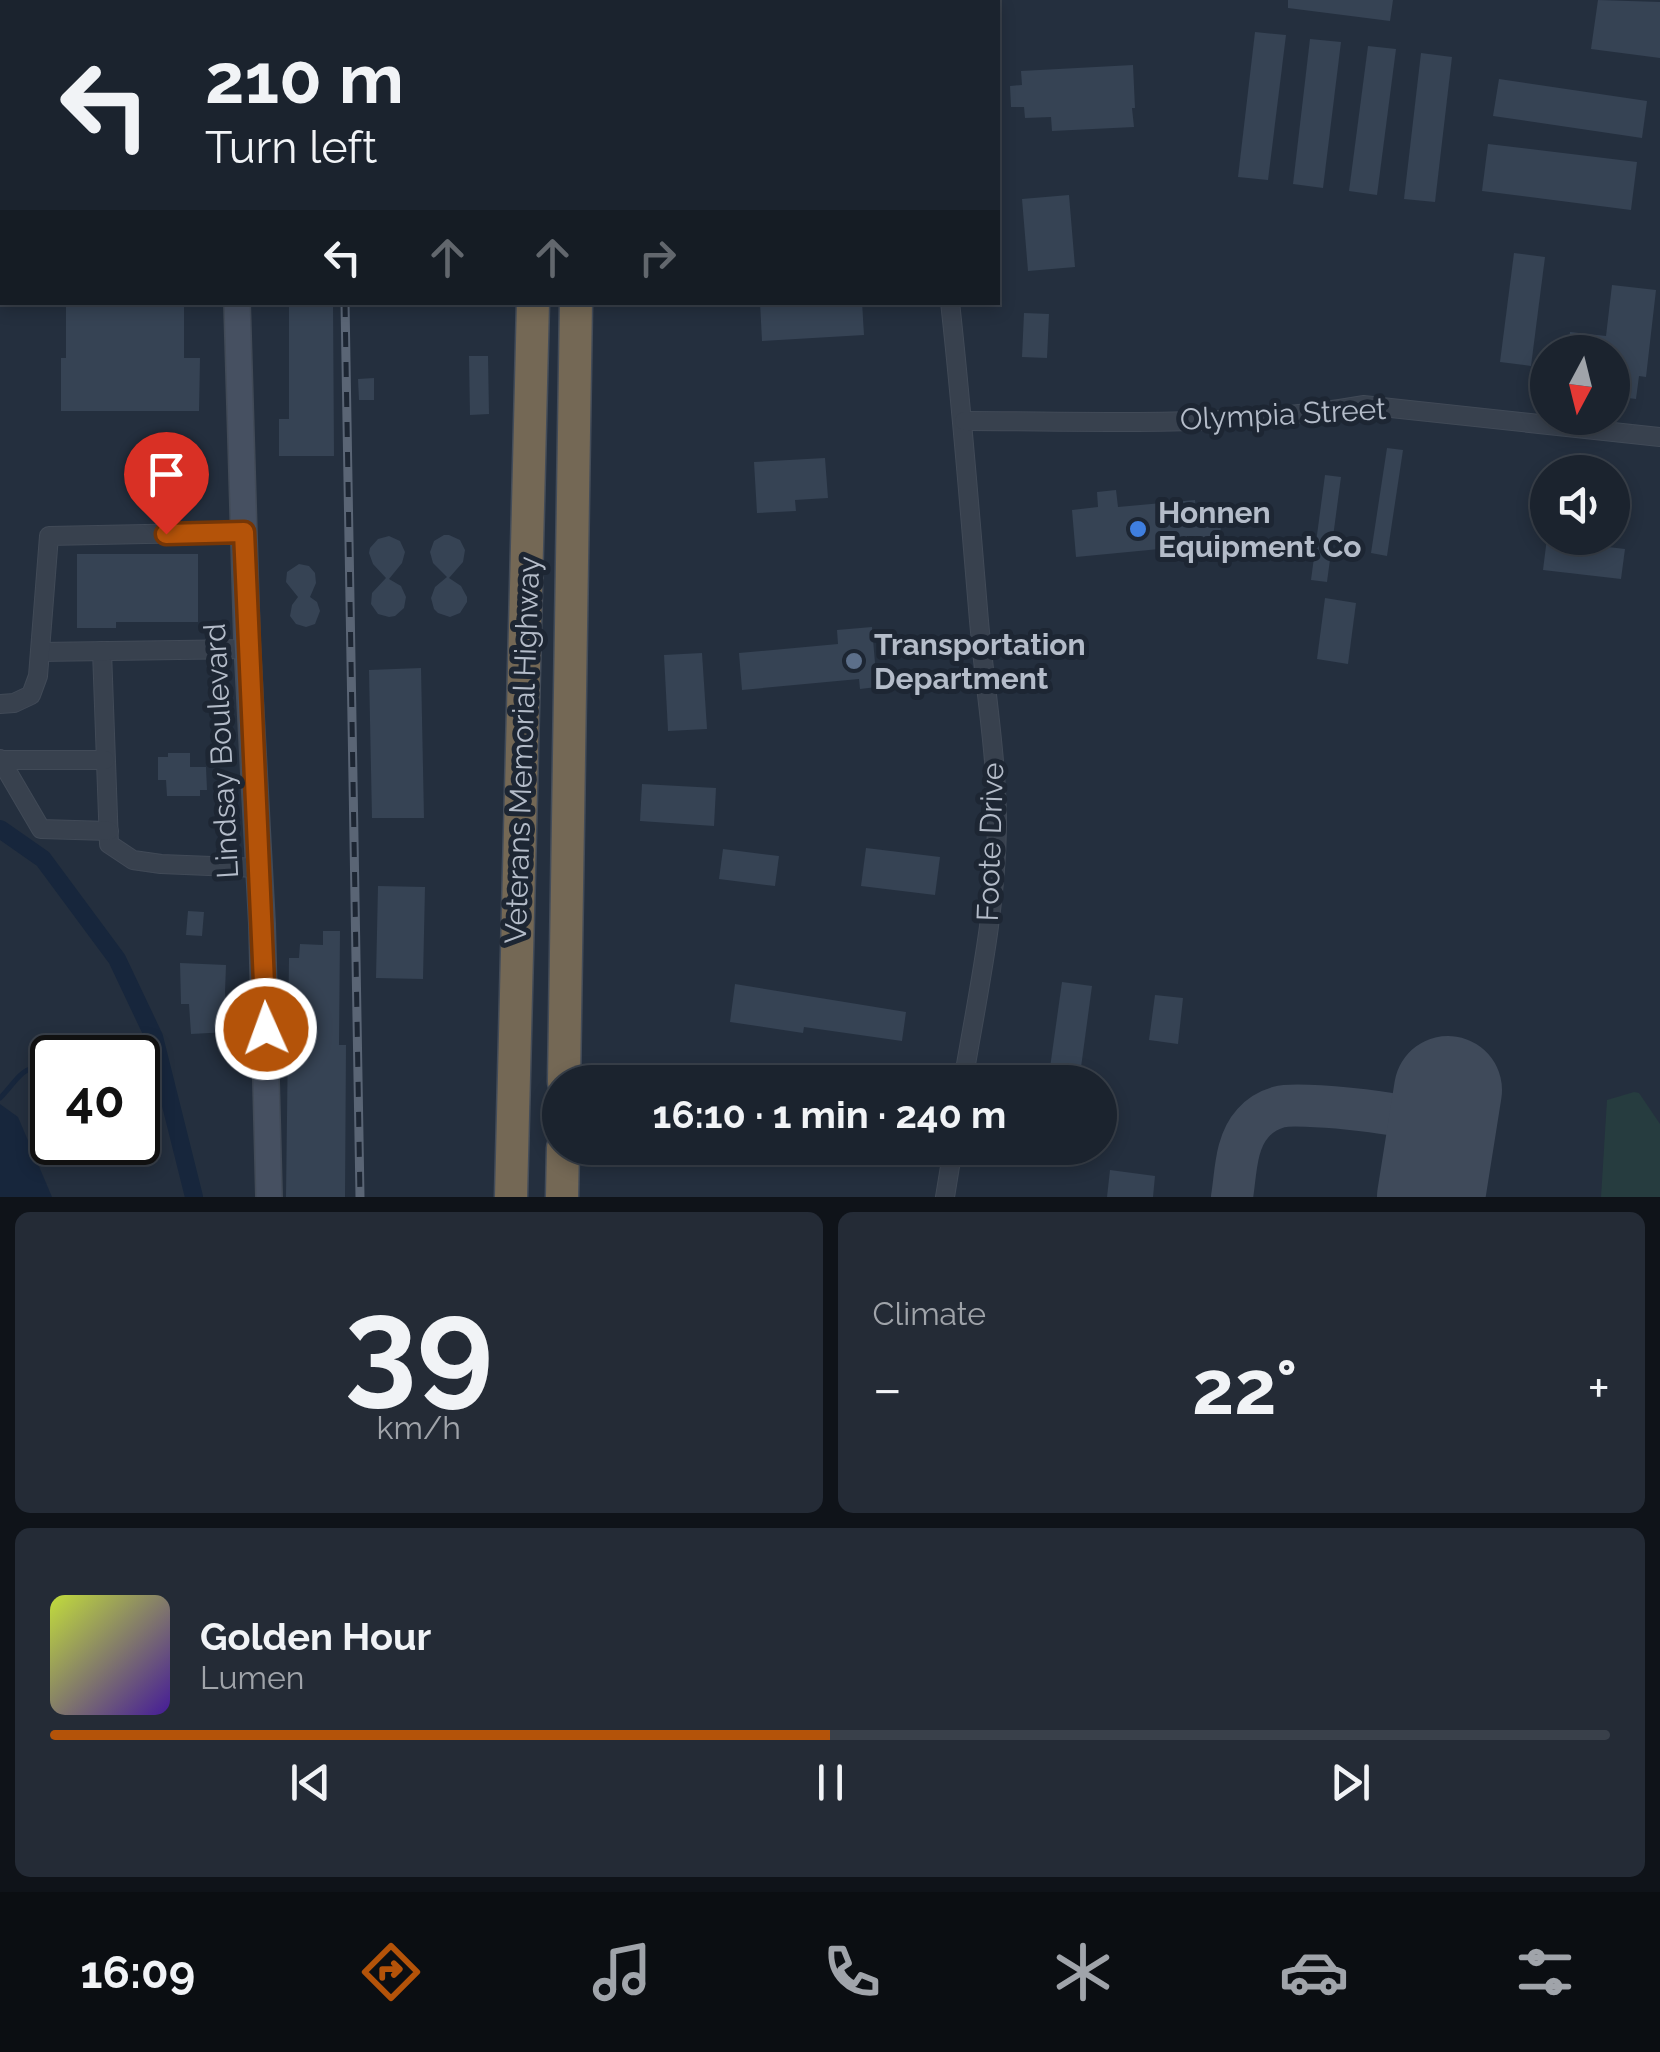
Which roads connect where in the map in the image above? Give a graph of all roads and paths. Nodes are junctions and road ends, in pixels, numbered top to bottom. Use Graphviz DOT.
graph roads {
  1 [pos="237,305"];
  2 [pos="533,305"];
  3 [pos="576,305"];
  4 [pos="950,305"];
  5 [pos="964,421"];
  6 [pos="1660,437"];
  7 [pos="244,532"];
  8 [pos="247,649"];
  9 [pos="40,652"];
  10 [pos="102,652"];
  11 [pos="0,704"];
  12 [pos="0,760"];
  13 [pos="105,760"];
  14 [pos="108,831"];
  15 [pos="259,868"];
  16 [pos="564,1065"];
  17 [pos="966,1065"];
  18 [pos="563,1165"];
  19 [pos="950,1165"];
  20 [pos="269,1197"];
  21 [pos="510,1197"];
  22 [pos="562,1197"];
  23 [pos="944,1197"];
  1 -- 7 [label="street, Lindsay Boulevard"];
  2 -- 21 [label="highway, Veterans Memorial Highway"];
  3 -- 16 [label="highway, Veterans Memorial Highway"];
  4 -- 5 [label="street, Foote Drive"];
  5 -- 6 [label="street, Olympia Street"];
  5 -- 17 [label="street, Foote Drive"];
  7 -- 8 [label="street, Lindsay Boulevard"];
  7 -- 9 [label="street"];
  8 -- 10 [label="street"];
  8 -- 15 [label="street, Lindsay Boulevard"];
  9 -- 10 [label="street"];
  9 -- 11 [label="street"];
  10 -- 13 [label="street"];
  12 -- 13 [label="street"];
  12 -- 14 [label="street"];
  13 -- 14 [label="street"];
  14 -- 15 [label="street"];
  15 -- 20 [label="street, Lindsay Boulevard"];
  18 -- 22 [label="highway"];
  19 -- 23 [label="street"];
}
